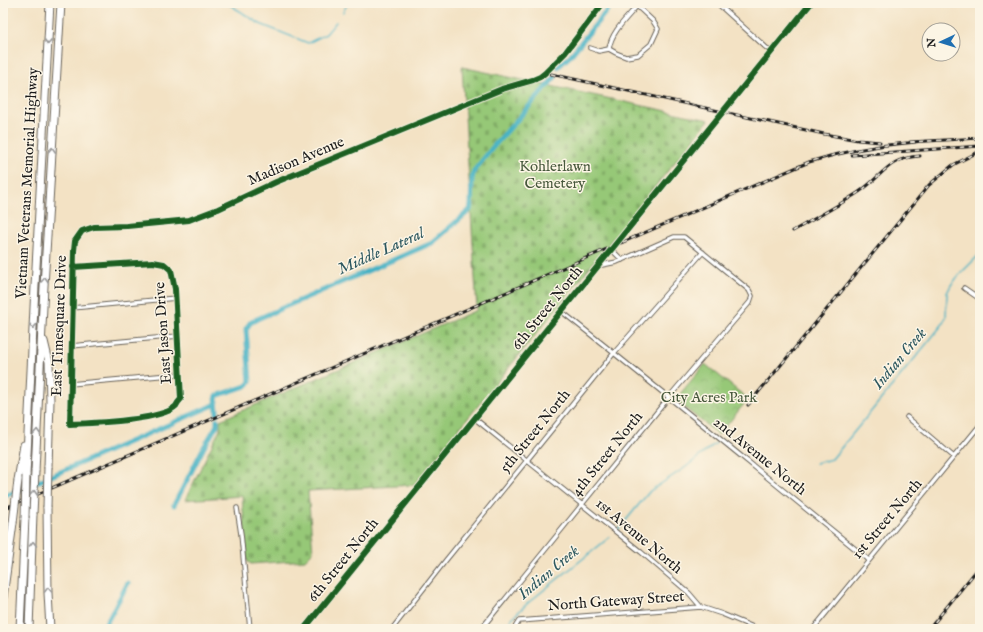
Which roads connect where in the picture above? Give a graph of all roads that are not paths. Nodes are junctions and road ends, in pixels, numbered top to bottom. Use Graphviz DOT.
graph roads {
  1 [pos="50,3"];
  2 [pos="61,3"];
  3 [pos="717,3"];
  4 [pos="811,3"];
  5 [pos="602,4"];
  6 [pos="639,4"];
  7 [pos="590,48"];
  8 [pos="609,49"];
  9 [pos="771,52"];
  10 [pos="82,231"];
  11 [pos="611,249"];
  12 [pos="703,252"];
  13 [pos="622,260"];
  14 [pos="597,266"];
  15 [pos="73,267"];
  16 [pos="964,288"];
  17 [pos="176,298"];
  18 [pos="980,299"];
  19 [pos="72,308"];
  20 [pos="561,311"];
  21 [pos="42,333"];
  22 [pos="178,336"];
  23 [pos="71,346"];
  24 [pos="614,353"];
  25 [pos="180,374"];
  26 [pos="70,384"];
  27 [pos="669,397"];
  28 [pos="907,417"];
  29 [pos="474,418"];
  30 [pos="70,424"];
  31 [pos="980,425"];
  32 [pos="28,429"];
  33 [pos="954,456"];
  34 [pos="526,460"];
  35 [pos="581,504"];
  36 [pos="237,508"];
  37 [pos="869,560"];
  38 [pos="3,597"];
  39 [pos="701,607"];
  40 [pos="20,629"];
  41 [pos="29,629"];
  42 [pos="50,629"];
  43 [pos="250,629"];
  44 [pos="304,629"];
  45 [pos="392,629"];
  46 [pos="481,629"];
  47 [pos="514,629"];
  48 [pos="758,629"];
  49 [pos="813,629"];
  1 -- 32 [label="highway, Vietnam Veterans Memorial Highway, one-way"];
  21 -- 2 [label="highway, Vietnam Veterans Memorial Highway, one-way"];
  3 -- 9 [label="street"];
  4 -- 9 [label="street, 6th Street North"];
  5 -- 10 [label="street, Madison Avenue"];
  6 -- 8 [label="street"];
  6 -- 8 [label="street"];
  7 -- 8 [label="street"];
  9 -- 11 [label="street, 6th Street North"];
  10 -- 15 [label="street, East Timesquare Drive"];
  11 -- 13 [label="street"];
  11 -- 14 [label="street, 6th Street North"];
  12 -- 13 [label="street"];
  12 -- 24 [label="street, 5th Street North"];
  12 -- 27 [label="street, 4th Street North"];
  13 -- 14 [label="street"];
  14 -- 20 [label="street, 6th Street North"];
  15 -- 17 [label="street, East Jason Drive"];
  15 -- 19 [label="street, East Timesquare Drive"];
  16 -- 18 [label="street"];
  17 -- 19 [label="street"];
  17 -- 22 [label="street, East Jason Drive"];
  19 -- 23 [label="street, East Timesquare Drive"];
  20 -- 24 [label="street, 2nd Avenue North"];
  20 -- 29 [label="street, 6th Street North"];
  41 -- 21 [label="highway, Vietnam Veterans Memorial Highway, one-way, bridge"];
  42 -- 21 [label="highway, one-way, bridge"];
  22 -- 23 [label="street"];
  22 -- 25 [label="street, East Jason Drive"];
  23 -- 26 [label="street, East Timesquare Drive"];
  24 -- 27 [label="street, 2nd Avenue North"];
  24 -- 34 [label="street, 5th Street North"];
  25 -- 26 [label="street"];
  25 -- 30 [label="street, East Jason Drive"];
  26 -- 30 [label="street, East Timesquare Drive"];
  27 -- 35 [label="street, 4th Street North"];
  27 -- 37 [label="street, 2nd Avenue North"];
  28 -- 33 [label="street"];
  29 -- 34 [label="street, 1st Avenue North"];
  29 -- 44 [label="street, 6th Street North"];
  31 -- 33 [label="street, 1st Street North"];
  32 -- 38 [label="highway, bridge"];
  32 -- 40 [label="highway, Vietnam Veterans Memorial Highway, bridge"];
  33 -- 37 [label="street, 1st Street North"];
  34 -- 35 [label="street, 1st Avenue North"];
  34 -- 45 [label="street, 5th Street North"];
  35 -- 39 [label="street, 1st Avenue North"];
  35 -- 46 [label="street, 4th Street North"];
  36 -- 43 [label="street"];
  37 -- 49 [label="street, 1st Street North"];
  39 -- 47 [label="street, North Gateway Street"];
  39 -- 48 [label="street"];
}
